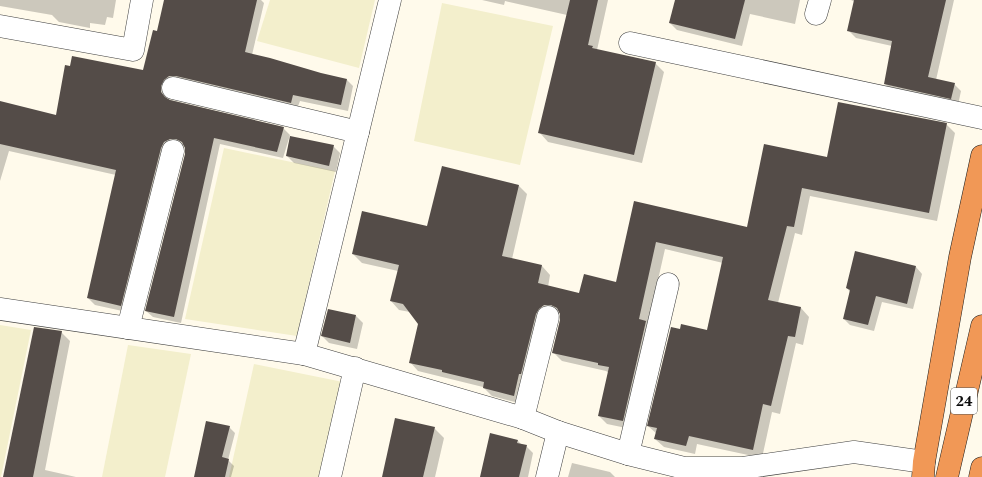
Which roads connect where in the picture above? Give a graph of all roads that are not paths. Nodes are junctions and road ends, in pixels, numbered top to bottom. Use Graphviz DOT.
graph roads {
  1 [pos="142,0"];
  2 [pos="390,0"];
  3 [pos="0,26"];
  4 [pos="630,43"];
  5 [pos="173,88"];
  6 [pos="982,118"];
  7 [pos="358,132"];
  8 [pos="173,151"];
  9 [pos="982,156"];
  10 [pos="668,284"];
  11 [pos="0,309"];
  12 [pos="548,317"];
  13 [pos="982,326"];
  14 [pos="128,328"];
  15 [pos="304,354"];
  16 [pos="354,368"];
  17 [pos="523,418"];
  18 [pos="558,432"];
  19 [pos="628,454"];
  20 [pos="982,468"];
  21 [pos="923,469"];
  22 [pos="330,477"];
  23 [pos="547,477"];
  24 [pos="947,477"];
  25 [pos="980,477"];
  1 -- 3 [label="street"];
  2 -- 7 [label="street"];
  4 -- 6 [label="street"];
  5 -- 7 [label="street"];
  7 -- 15 [label="street"];
  8 -- 14 [label="street"];
  9 -- 21 [label="highway"];
  10 -- 19 [label="street"];
  11 -- 14 [label="street"];
  12 -- 17 [label="street"];
  13 -- 24 [label="highway, 24"];
  14 -- 15 [label="street"];
  15 -- 16 [label="street"];
  16 -- 17 [label="street"];
  16 -- 22 [label="street"];
  17 -- 18 [label="street"];
  18 -- 19 [label="street"];
  18 -- 23 [label="street"];
  19 -- 21 [label="street"];
  20 -- 25 [label="highway"];
}
